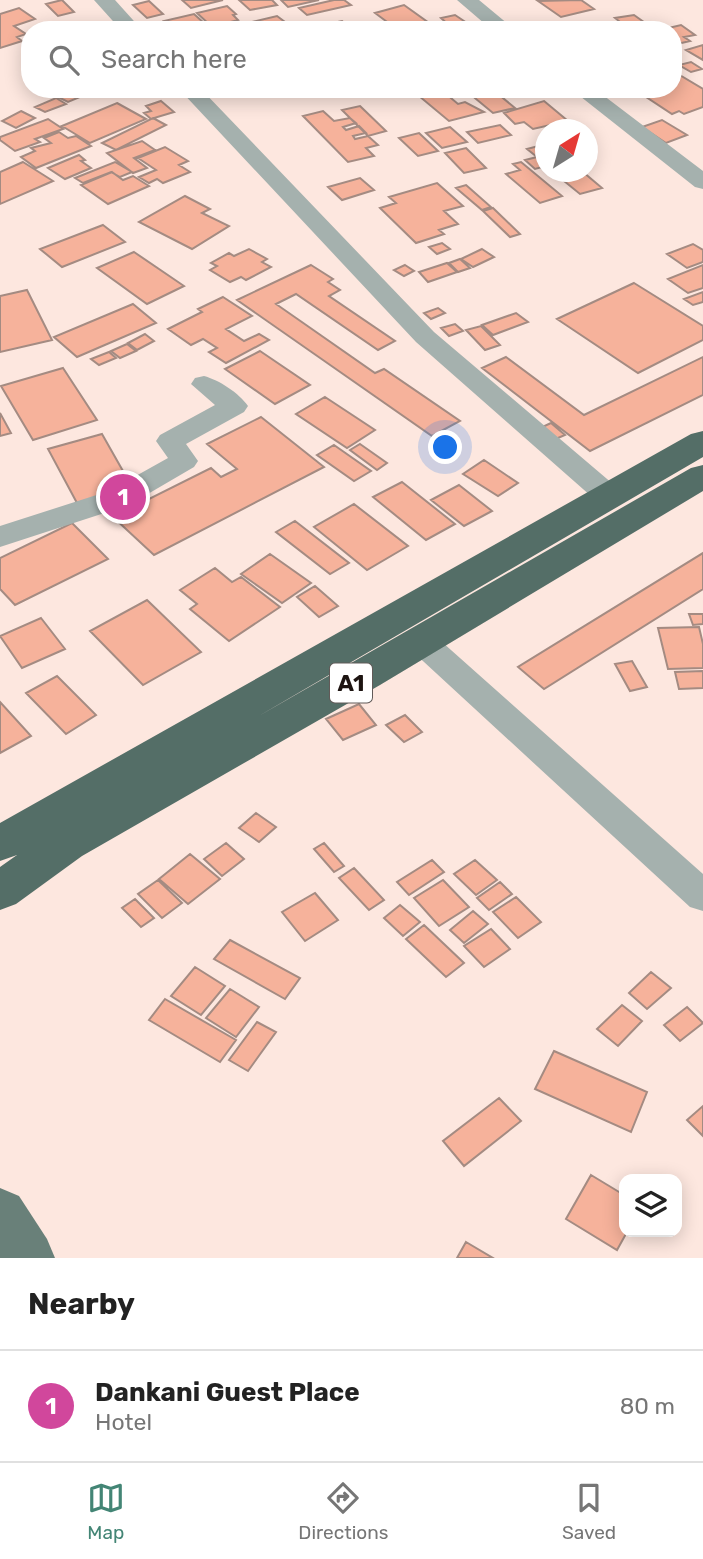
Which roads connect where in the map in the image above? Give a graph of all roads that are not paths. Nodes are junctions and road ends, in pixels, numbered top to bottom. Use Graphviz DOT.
graph roads {
  1 [pos="104,0"];
  2 [pos="467,0"];
  3 [pos="124,21"];
  4 [pos="494,21"];
  5 [pos="198,98"];
  6 [pos="593,98"];
  7 [pos="703,182"];
  8 [pos="204,384"];
  9 [pos="703,442"];
  10 [pos="703,475"];
  11 [pos="610,497"];
  12 [pos="0,537"];
  13 [pos="422,642"];
  14 [pos="0,843"];
  15 [pos="0,891"];
  16 [pos="703,896"];
  17 [pos="0,1214"];
  18 [pos="28,1258"];
  1 -- 3 [label="street"];
  2 -- 4 [label="street"];
  5 -- 11 [label="street"];
  6 -- 7 [label="street"];
  8 -- 12 [label="street"];
  9 -- 11 [label="highway, A1"];
  10 -- 13 [label="highway, A1"];
  11 -- 14 [label="highway, A1"];
  13 -- 15 [label="highway, A1"];
  13 -- 16 [label="street"];
  17 -- 18 [label="main road"];
}
